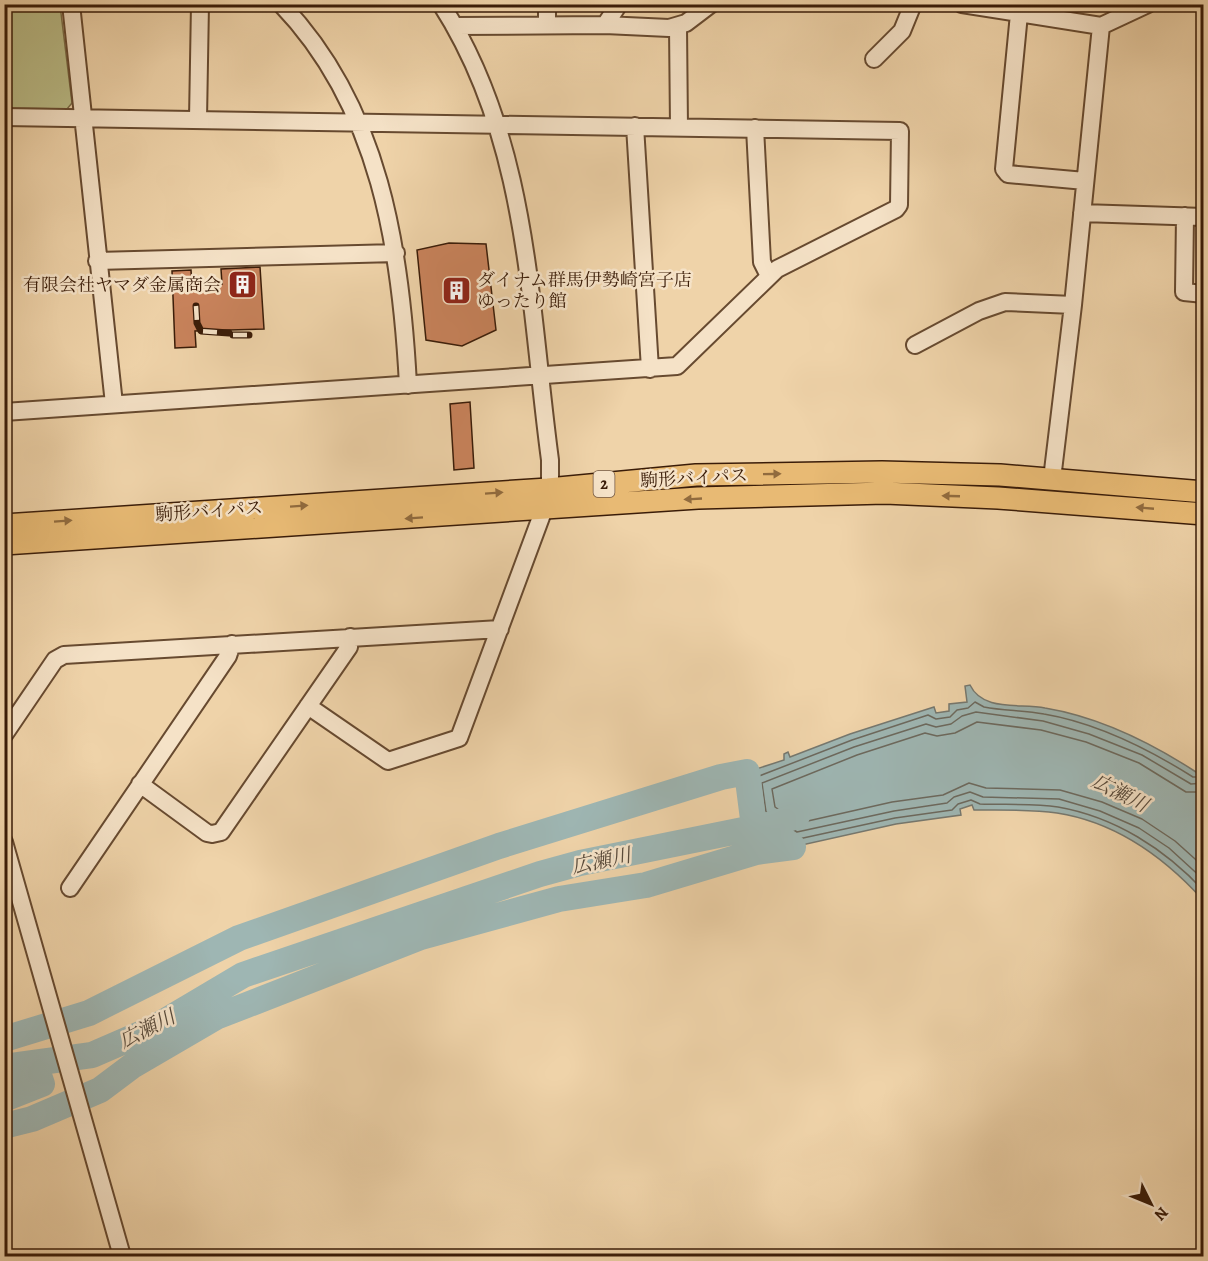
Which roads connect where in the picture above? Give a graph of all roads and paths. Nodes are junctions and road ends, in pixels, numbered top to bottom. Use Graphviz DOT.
graph roads {
  1 [pos="71,4"];
  2 [pos="200,4"];
  3 [pos="281,4"];
  4 [pos="441,4"];
  5 [pos="547,4"];
  6 [pos="619,4"];
  7 [pos="711,4"];
  8 [pos="913,4"];
  9 [pos="962,4"];
  10 [pos="1137,7"];
  11 [pos="1018,14"];
  12 [pos="605,25"];
  13 [pos="454,26"];
  14 [pos="547,26"];
  15 [pos="1101,26"];
  16 [pos="678,27"];
  17 [pos="874,59"];
  18 [pos="4,117"];
  19 [pos="82,118"];
  20 [pos="198,119"];
  21 [pos="358,123"];
  22 [pos="499,124"];
  23 [pos="635,126"];
  24 [pos="679,127"];
  25 [pos="755,128"];
  26 [pos="1085,182"];
  27 [pos="1082,213"];
  28 [pos="1185,216"];
  29 [pos="1203,217"];
  30 [pos="396,253"];
  31 [pos="97,261"];
  32 [pos="769,276"];
  33 [pos="1203,294"];
  34 [pos="1073,305"];
  35 [pos="915,345"];
  36 [pos="650,369"];
  37 [pos="539,377"];
  38 [pos="408,385"];
  39 [pos="114,404"];
  40 [pos="4,412"];
  41 [pos="1052,479"];
  42 [pos="1203,492"];
  43 [pos="546,499"];
  44 [pos="1203,514"];
  45 [pos="4,525"];
  46 [pos="4,544"];
  47 [pos="500,629"];
  48 [pos="350,637"];
  49 [pos="232,645"];
  50 [pos="308,706"];
  51 [pos="4,735"];
  52 [pos="140,784"];
  53 [pos="4,842"];
  54 [pos="70,888"];
  55 [pos="122,1257"];
  1 -- 19 [label="street"];
  2 -- 20 [label="street"];
  3 -- 21 [label="street"];
  4 -- 13 [label="street"];
  5 -- 14 [label="street"];
  6 -- 12 [label="street"];
  7 -- 16 [label="street"];
  8 -- 17 [label="street"];
  9 -- 11 [label="street"];
  10 -- 15 [label="street"];
  11 -- 15 [label="street"];
  11 -- 26 [label="street"];
  12 -- 14 [label="street"];
  12 -- 16 [label="street"];
  13 -- 14 [label="street"];
  13 -- 22 [label="street"];
  15 -- 26 [label="street"];
  16 -- 24 [label="street"];
  18 -- 19 [label="street"];
  19 -- 20 [label="street"];
  19 -- 31 [label="street"];
  20 -- 21 [label="street"];
  21 -- 22 [label="street"];
  21 -- 30 [label="street"];
  22 -- 23 [label="street"];
  22 -- 37 [label="street"];
  23 -- 24 [label="street"];
  23 -- 36 [label="street"];
  24 -- 25 [label="street"];
  25 -- 32 [label="street"];
  25 -- 32 [label="street"];
  26 -- 27 [label="street"];
  27 -- 28 [label="street"];
  27 -- 34 [label="street"];
  28 -- 29 [label="street"];
  28 -- 33 [label="street"];
  30 -- 31 [label="street"];
  30 -- 38 [label="street"];
  31 -- 39 [label="street"];
  32 -- 36 [label="street"];
  34 -- 35 [label="street"];
  34 -- 41 [label="street"];
  36 -- 37 [label="street"];
  37 -- 38 [label="street"];
  37 -- 43 [label="street"];
  38 -- 39 [label="street"];
  39 -- 40 [label="street"];
  41 -- 42 [label="main road, 駒形バイパス / 2"];
  43 -- 41 [label="main road, 駒形バイパス / 2, one-way"];
  44 -- 43 [label="main road, 駒形バイパス / 2, one-way"];
  45 -- 43 [label="main road, 駒形バイパス / 2, one-way"];
  43 -- 46 [label="main road, 駒形バイパス / 2, one-way"];
  43 -- 47 [label="street"];
  47 -- 48 [label="street"];
  47 -- 50 [label="street"];
  48 -- 49 [label="street"];
  48 -- 50 [label="street"];
  49 -- 51 [label="street"];
  49 -- 52 [label="street"];
  50 -- 52 [label="street"];
  52 -- 54 [label="street"];
  53 -- 55 [label="street"];
}
